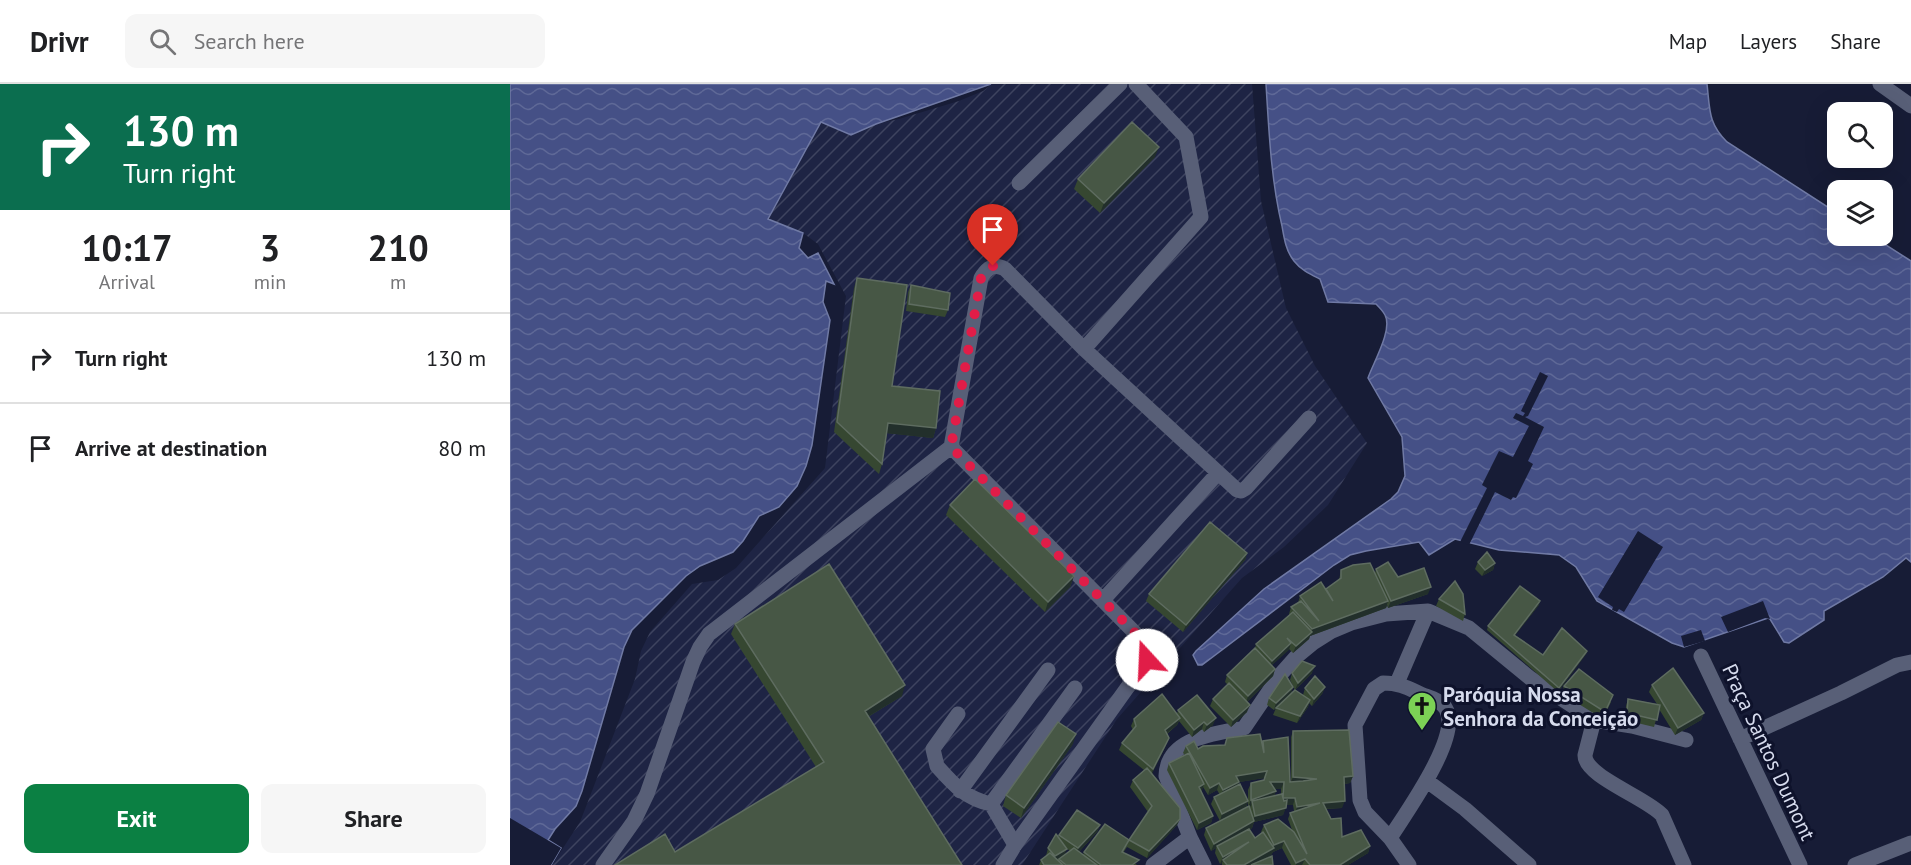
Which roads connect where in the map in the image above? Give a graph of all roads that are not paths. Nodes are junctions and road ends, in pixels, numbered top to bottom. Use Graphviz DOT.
graph roads {
  1 [pos="1120,84"];
  2 [pos="1137,84"];
  3 [pos="1880,84"];
  4 [pos="1907,84"];
  5 [pos="1909,104"];
  6 [pos="1019,183"];
  7 [pos="1084,349"];
  8 [pos="1309,418"];
  9 [pos="951,447"];
  10 [pos="1218,473"];
  11 [pos="1103,600"];
  12 [pos="1428,611"];
  13 [pos="1701,656"];
  14 [pos="1911,662"];
  15 [pos="1048,670"];
  16 [pos="1397,683"];
  17 [pos="1075,688"];
  18 [pos="958,714"];
  19 [pos="1594,720"];
  20 [pos="1740,739"];
  21 [pos="1686,740"];
  22 [pos="1427,781"];
  23 [pos="960,791"];
  24 [pos="991,804"];
  25 [pos="1190,837"];
  26 [pos="1390,838"];
  27 [pos="1911,843"];
  28 [pos="1015,845"];
  29 [pos="603,865"];
  30 [pos="1003,865"];
  31 [pos="1153,865"];
  32 [pos="1204,865"];
  33 [pos="1409,865"];
  34 [pos="1529,865"];
  35 [pos="1684,865"];
  36 [pos="1800,865"];
  37 [pos="1855,865"];
  1 -- 6 [label="street"];
  2 -- 7 [label="street"];
  3 -- 5 [label="street"];
  4 -- 5 [label="street"];
  7 -- 9 [label="street"];
  7 -- 10 [label="street"];
  8 -- 10 [label="street"];
  9 -- 11 [label="street"];
  9 -- 29 [label="street"];
  10 -- 11 [label="street"];
  11 -- 28 [label="street"];
  12 -- 16 [label="street"];
  12 -- 19 [label="street"];
  12 -- 25 [label="street"];
  13 -- 20 [label="street, Praça Santos Dumont"];
  14 -- 20 [label="street"];
  15 -- 23 [label="street"];
  16 -- 22 [label="street"];
  16 -- 26 [label="street"];
  17 -- 24 [label="street"];
  18 -- 23 [label="street"];
  19 -- 21 [label="street"];
  19 -- 35 [label="street"];
  20 -- 36 [label="street, Praça Santos Dumont"];
  22 -- 26 [label="street"];
  22 -- 34 [label="street"];
  23 -- 24 [label="street"];
  24 -- 28 [label="street"];
  25 -- 31 [label="street"];
  25 -- 32 [label="street"];
  26 -- 33 [label="street"];
  27 -- 37 [label="street"];
  28 -- 30 [label="street"];
}
